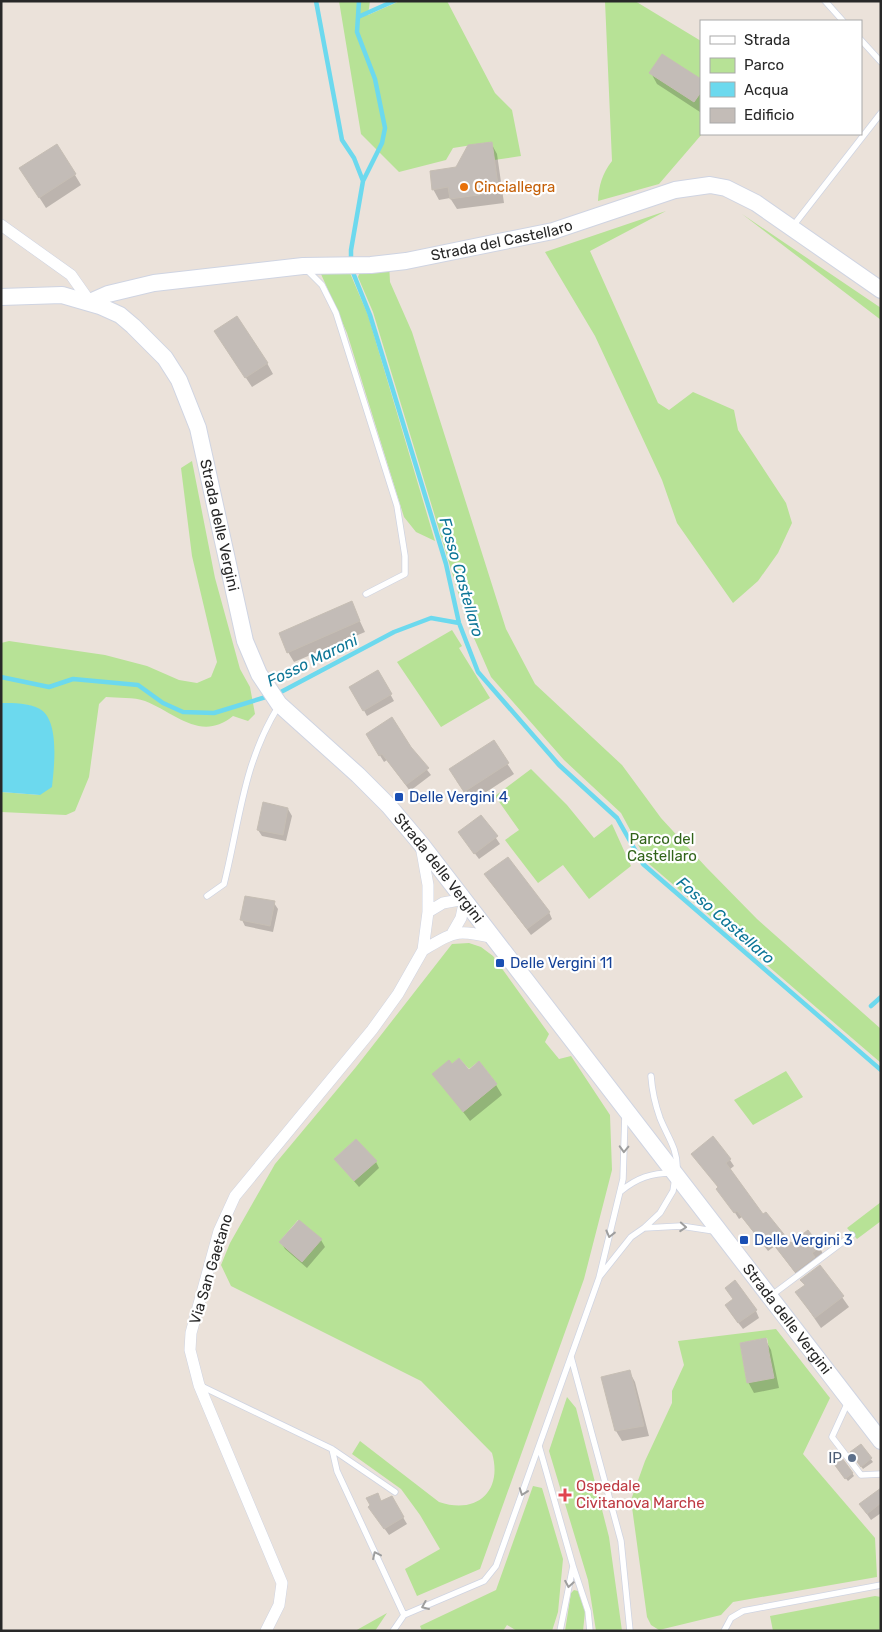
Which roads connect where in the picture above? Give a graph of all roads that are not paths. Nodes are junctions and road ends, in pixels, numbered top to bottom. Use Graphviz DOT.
graph roads {
  1 [pos="825,1"];
  2 [pos="842,20"];
  3 [pos="862,41"];
  4 [pos="881,62"];
  5 [pos="881,113"];
  6 [pos="1,225"];
  7 [pos="791,227"];
  8 [pos="303,266"];
  9 [pos="881,290"];
  10 [pos="1,297"];
  11 [pos="90,302"];
  12 [pos="366,594"];
  13 [pos="279,704"];
  14 [pos="421,844"];
  15 [pos="207,896"];
  16 [pos="465,899"];
  17 [pos="428,912"];
  18 [pos="453,932"];
  19 [pos="494,938"];
  20 [pos="422,950"];
  21 [pos="651,1076"];
  22 [pos="625,1107"];
  23 [pos="676,1174"];
  24 [pos="621,1191"];
  25 [pos="644,1228"];
  26 [pos="721,1232"];
  27 [pos="852,1234"];
  28 [pos="599,1278"];
  29 [pos="770,1297"];
  30 [pos="571,1357"];
  31 [pos="199,1385"];
  32 [pos="849,1400"];
  33 [pos="881,1441"];
  34 [pos="539,1446"];
  35 [pos="332,1449"];
  36 [pos="881,1474"];
  37 [pos="395,1492"];
  38 [pos="572,1566"];
  39 [pos="881,1585"];
  40 [pos="404,1615"];
  41 [pos="266,1631"];
  42 [pos="393,1631"];
  43 [pos="560,1631"];
  44 [pos="590,1631"];
  45 [pos="630,1631"];
  46 [pos="724,1631"];
  1 -- 2 [label="lane"];
  3 -- 4 [label="lane"];
  5 -- 7 [label="lane"];
  6 -- 11 [label="street"];
  7 -- 8 [label="main road, Strada del Castellaro"];
  7 -- 9 [label="main road, Strada del Castellaro"];
  8 -- 11 [label="main road, Strada del Castellaro"];
  8 -- 12 [label="lane"];
  10 -- 11 [label="main road, Strada delle Vergini"];
  11 -- 13 [label="main road, Strada delle Vergini"];
  13 -- 14 [label="main road, Strada delle Vergini"];
  13 -- 15 [label="lane"];
  14 -- 16 [label="main road, Strada delle Vergini"];
  14 -- 17 [label="street, Via San Gaetano"];
  16 -- 17 [label="street"];
  16 -- 18 [label="street"];
  16 -- 19 [label="main road, Strada delle Vergini"];
  17 -- 20 [label="street, Via San Gaetano"];
  18 -- 19 [label="street"];
  18 -- 20 [label="street"];
  19 -- 22 [label="main road, Strada delle Vergini"];
  20 -- 31 [label="street, Via San Gaetano"];
  21 -- 23 [label="lane"];
  22 -- 23 [label="main road, Strada delle Vergini"];
  22 -- 24 [label="lane, one-way"];
  23 -- 24 [label="lane"];
  23 -- 25 [label="lane"];
  23 -- 26 [label="main road, Strada delle Vergini"];
  24 -- 28 [label="lane, one-way"];
  25 -- 26 [label="lane, one-way"];
  25 -- 28 [label="lane"];
  26 -- 29 [label="main road, Strada delle Vergini"];
  27 -- 29 [label="lane"];
  28 -- 30 [label="lane"];
  29 -- 32 [label="main road, Strada delle Vergini"];
  30 -- 34 [label="lane"];
  30 -- 45 [label="lane"];
  31 -- 35 [label="lane"];
  31 -- 41 [label="street, Via San Gaetano"];
  32 -- 33 [label="main road, Strada delle Vergini"];
  32 -- 36 [label="lane"];
  34 -- 38 [label="lane"];
  34 -- 40 [label="lane, one-way"];
  35 -- 37 [label="lane"];
  40 -- 35 [label="lane, one-way"];
  38 -- 43 [label="lane, one-way"];
  38 -- 44 [label="lane"];
  39 -- 46 [label="lane"];
  40 -- 42 [label="lane"];
}
